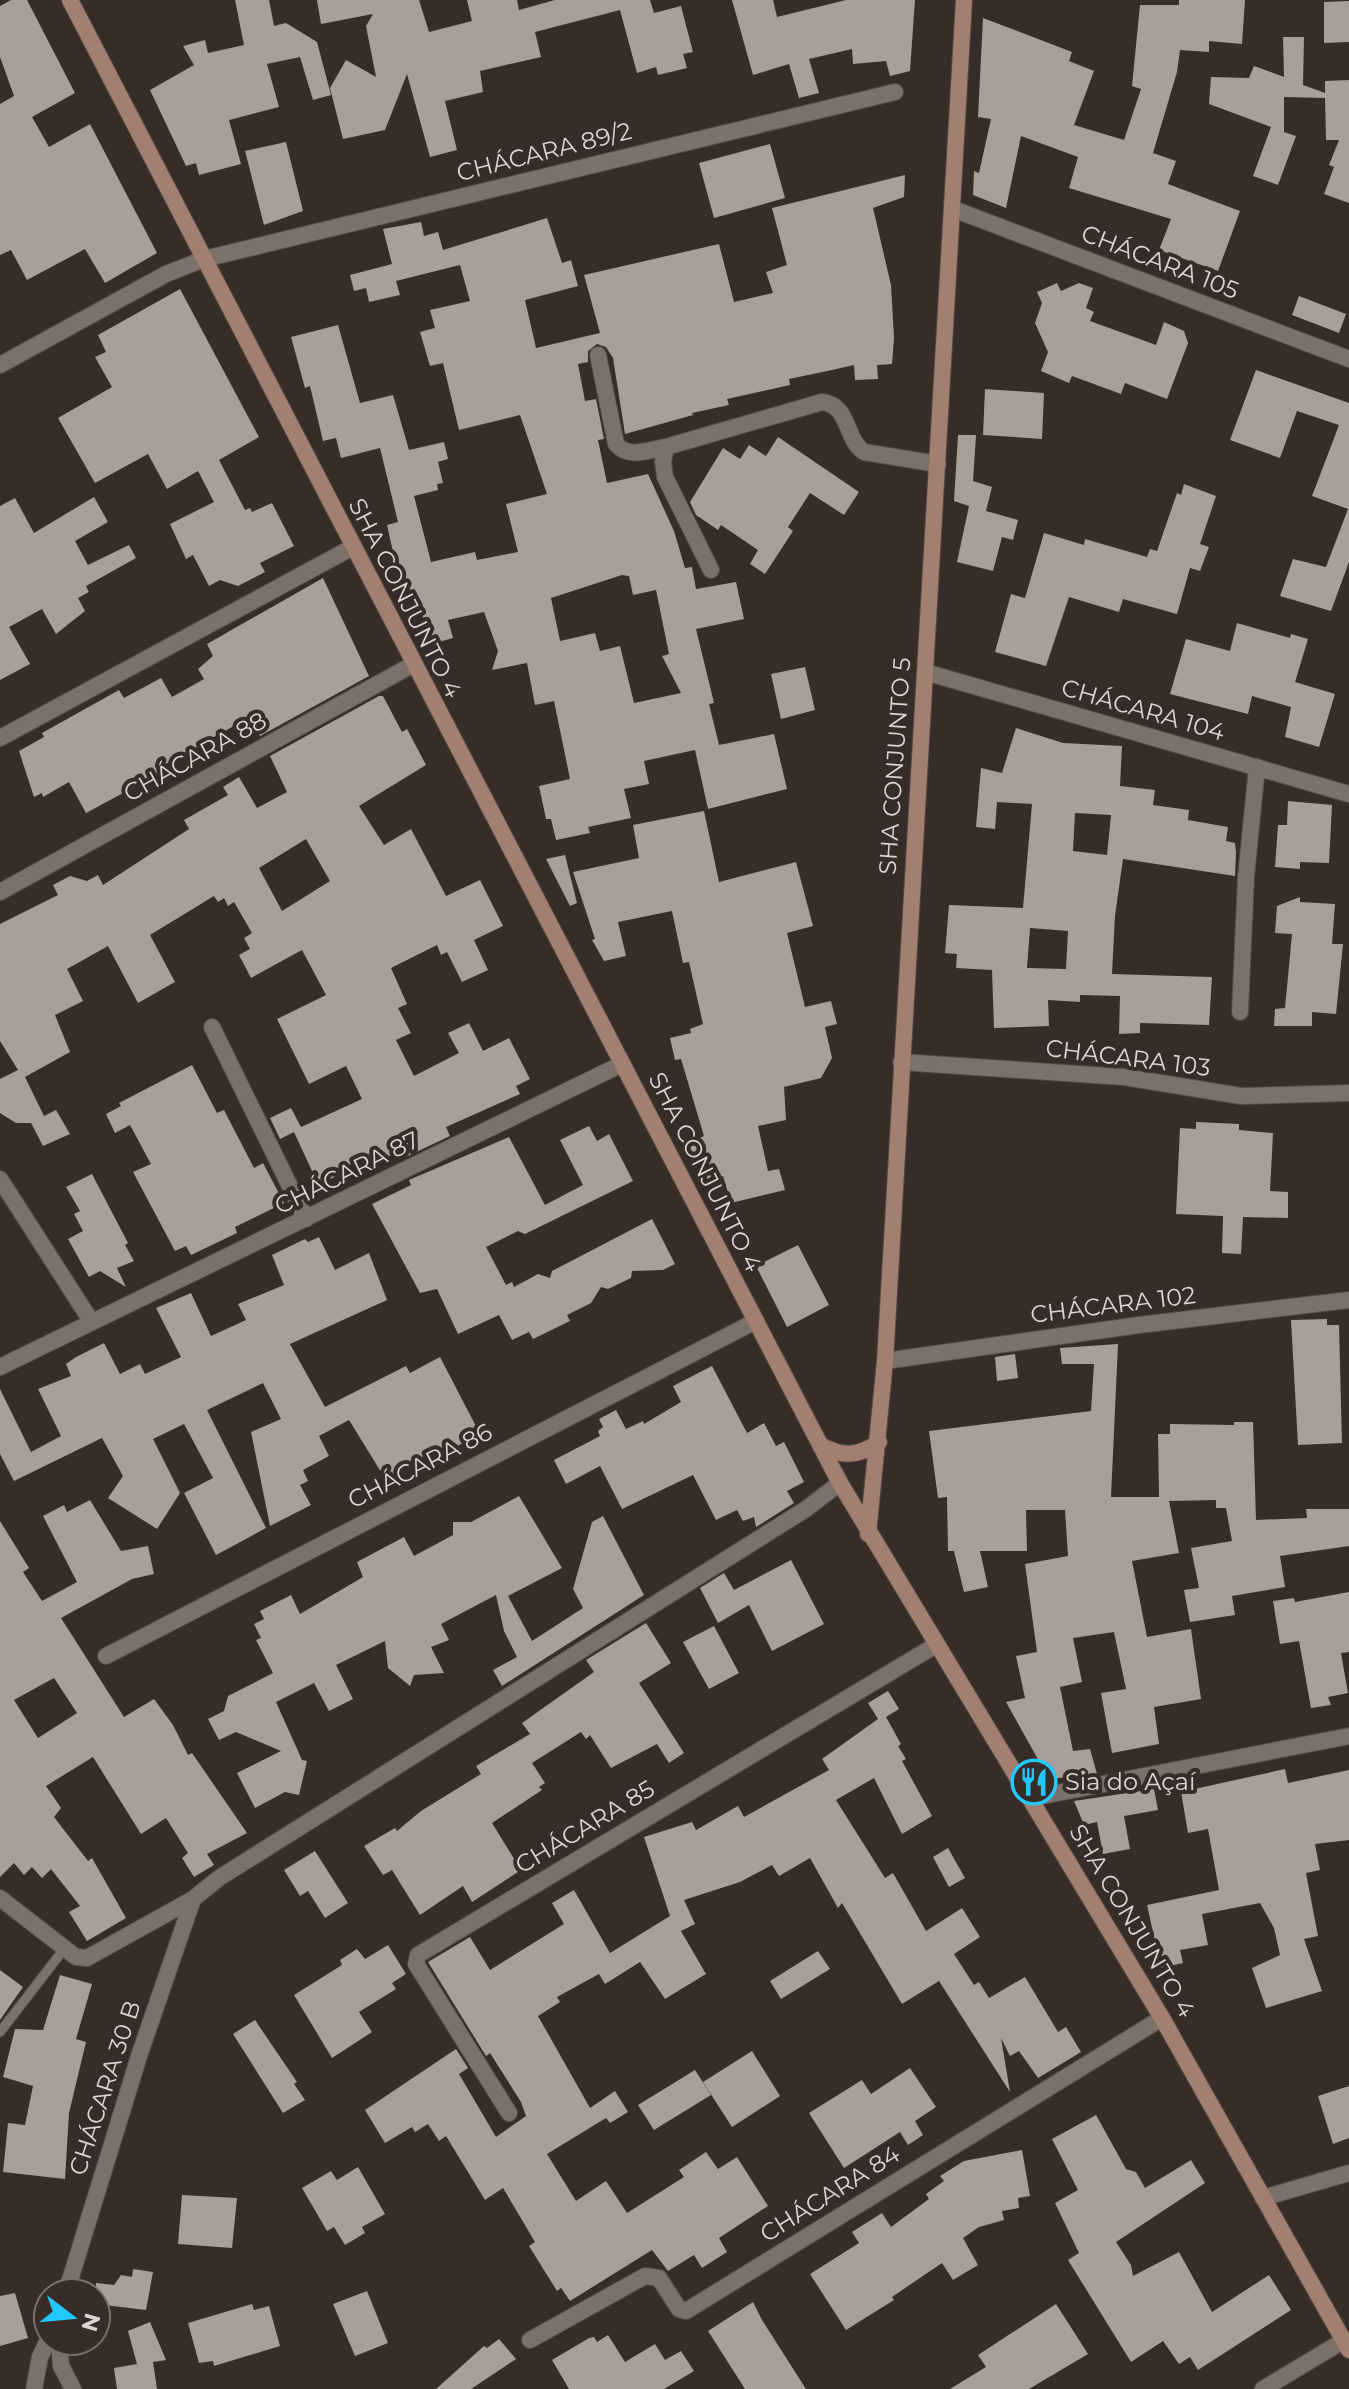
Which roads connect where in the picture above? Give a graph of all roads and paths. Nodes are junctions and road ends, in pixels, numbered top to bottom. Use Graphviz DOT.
graph roads {
  1 [pos="70,0"];
  2 [pos="964,0"];
  3 [pos="895,92"];
  4 [pos="953,209"];
  5 [pos="204,259"];
  6 [pos="598,355"];
  7 [pos="1349,359"];
  8 [pos="0,365"];
  9 [pos="666,447"];
  10 [pos="938,464"];
  11 [pos="353,547"];
  12 [pos="711,570"];
  13 [pos="412,665"];
  14 [pos="925,672"];
  15 [pos="0,738"];
  16 [pos="1257,767"];
  17 [pos="1349,794"];
  18 [pos="0,892"];
  19 [pos="1240,1012"];
  20 [pos="212,1027"];
  21 [pos="901,1062"];
  22 [pos="622,1064"];
  23 [pos="1349,1093"];
  24 [pos="0,1179"];
  25 [pos="306,1219"];
  26 [pos="1349,1300"];
  27 [pos="91,1321"];
  28 [pos="756,1321"];
  29 [pos="885,1361"];
  30 [pos="0,1367"];
  31 [pos="879,1442"];
  32 [pos="820,1445"];
  33 [pos="840,1483"];
  34 [pos="868,1534"];
  35 [pos="936,1645"];
  36 [pos="106,1656"];
  37 [pos="1349,1736"];
  38 [pos="1032,1798"];
  39 [pos="0,1898"];
  40 [pos="193,1899"];
  41 [pos="64,1949"];
  42 [pos="1162,2018"];
  43 [pos="0,2032"];
  44 [pos="509,2113"];
  45 [pos="1349,2173"];
  46 [pos="1263,2198"];
  47 [pos="71,2277"];
  48 [pos="530,2340"];
  49 [pos="1346,2345"];
  50 [pos="40,2357"];
  51 [pos="60,2357"];
  52 [pos="34,2389"];
  53 [pos="73,2389"];
  54 [pos="1263,2389"];
  1 -- 5 [label="street, SHA CONJUNTO 4"];
  2 -- 4 [label="street, SHA CONJUNTO 5"];
  3 -- 5 [label="street, CHÁCARA 89/2"];
  4 -- 7 [label="street, CHÁCARA 105"];
  4 -- 10 [label="street, SHA CONJUNTO 5"];
  5 -- 8 [label="street, CHÁCARA 89/2"];
  5 -- 11 [label="street, SHA CONJUNTO 4"];
  6 -- 9 [label="street"];
  9 -- 10 [label="street"];
  9 -- 12 [label="street"];
  10 -- 14 [label="street, SHA CONJUNTO 5"];
  11 -- 13 [label="street, SHA CONJUNTO 4"];
  11 -- 15 [label="street"];
  13 -- 18 [label="street, CHÁCARA 88"];
  13 -- 22 [label="street, SHA CONJUNTO 4"];
  14 -- 16 [label="street, CHÁCARA 104"];
  14 -- 21 [label="street, SHA CONJUNTO 5"];
  16 -- 17 [label="street, CHÁCARA 104"];
  16 -- 19 [label="street"];
  20 -- 25 [label="street"];
  21 -- 23 [label="street, CHÁCARA 103"];
  21 -- 29 [label="street, SHA CONJUNTO 5"];
  22 -- 25 [label="street, CHÁCARA 87"];
  22 -- 28 [label="street, SHA CONJUNTO 4"];
  24 -- 27 [label="street"];
  25 -- 27 [label="street, CHÁCARA 87"];
  26 -- 29 [label="street, CHÁCARA 102"];
  27 -- 30 [label="street, CHÁCARA 87"];
  28 -- 32 [label="street, SHA CONJUNTO 4"];
  28 -- 36 [label="street, CHÁCARA 86"];
  29 -- 31 [label="street, SHA CONJUNTO 5"];
  31 -- 32 [label="street"];
  31 -- 34 [label="street, SHA CONJUNTO 5"];
  32 -- 33 [label="street, SHA CONJUNTO 4"];
  33 -- 34 [label="street, SHA CONJUNTO 4"];
  33 -- 40 [label="street"];
  34 -- 35 [label="street, SHA CONJUNTO 4"];
  35 -- 38 [label="street, SHA CONJUNTO 4"];
  35 -- 44 [label="street, CHÁCARA 85"];
  37 -- 38 [label="street"];
  38 -- 42 [label="street, SHA CONJUNTO 4"];
  39 -- 41 [label="street"];
  40 -- 41 [label="street"];
  40 -- 47 [label="street, CHÁCARA 30 B"];
  41 -- 43 [label="lane"];
  42 -- 46 [label="street, SHA CONJUNTO 4"];
  42 -- 48 [label="street, CHÁCARA 84"];
  45 -- 46 [label="street"];
  46 -- 49 [label="street, SHA CONJUNTO 4"];
  49 -- 54 [label="street"];
  50 -- 52 [label="street"];
  51 -- 53 [label="street"];
}
